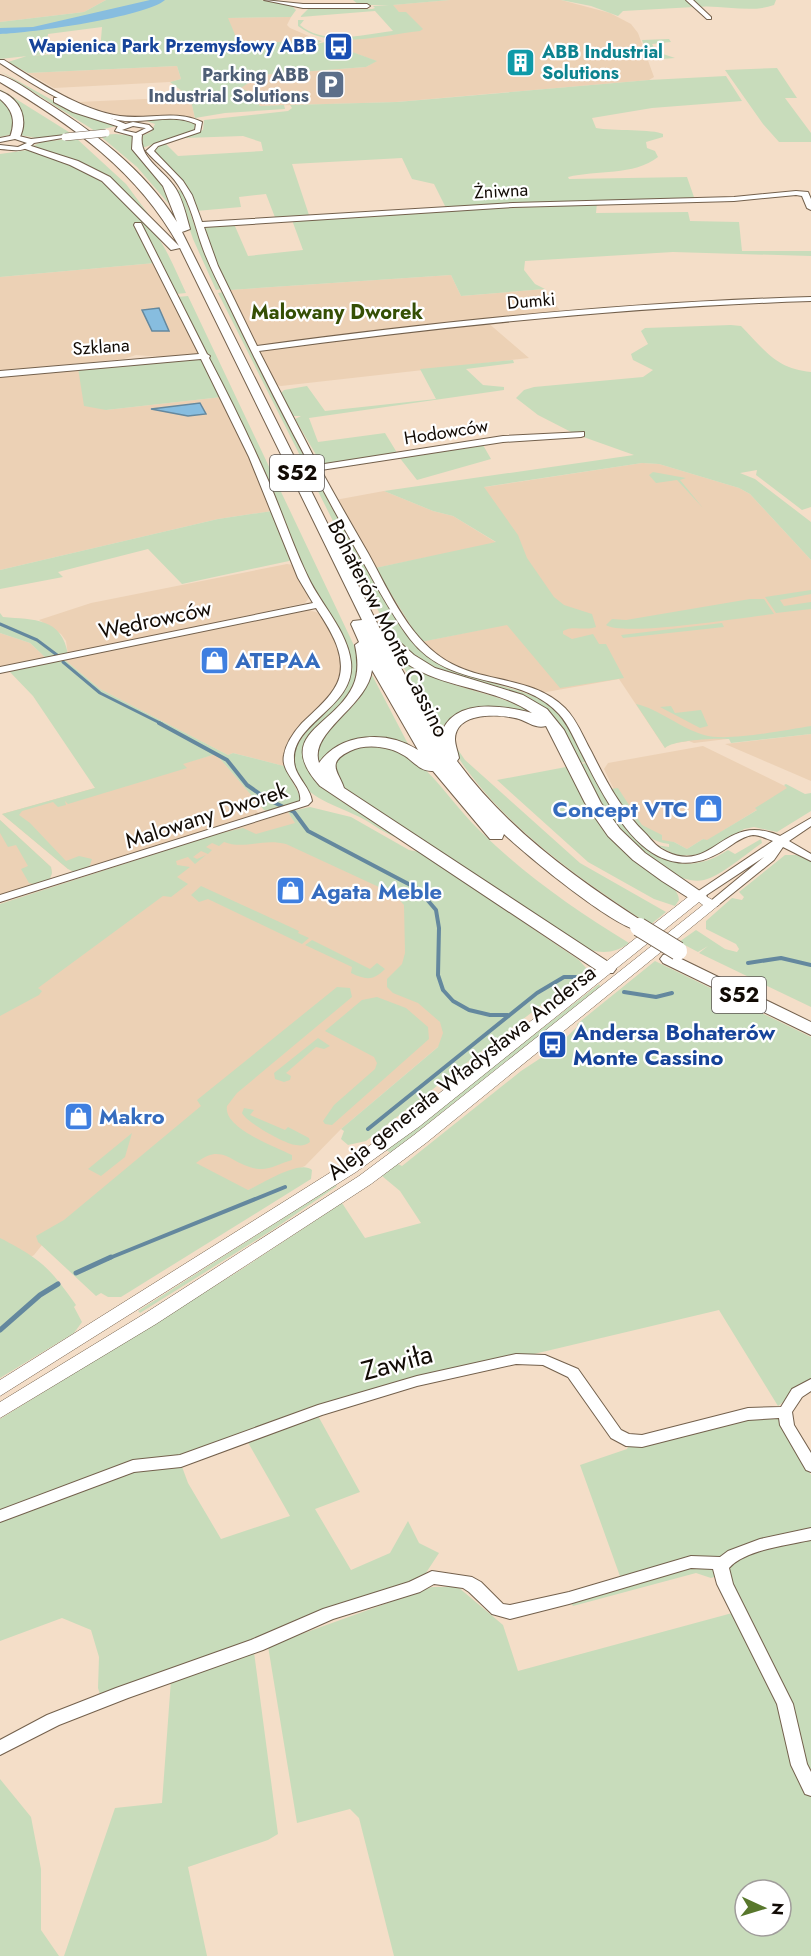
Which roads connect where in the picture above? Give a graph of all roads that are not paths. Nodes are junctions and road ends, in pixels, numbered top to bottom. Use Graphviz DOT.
graph roads {
  1 [pos="267,0"];
  2 [pos="688,0"];
  3 [pos="368,6"];
  4 [pos="709,18"];
  5 [pos="1,65"];
  6 [pos="0,78"];
  7 [pos="0,84"];
  8 [pos="0,94"];
  9 [pos="120,128"];
  10 [pos="137,135"];
  11 [pos="15,137"];
  12 [pos="0,140"];
  13 [pos="28,144"];
  14 [pos="2,150"];
  15 [pos="811,208"];
  16 [pos="138,225"];
  17 [pos="198,225"];
  18 [pos="175,248"];
  19 [pos="192,261"];
  20 [pos="811,299"];
  21 [pos="254,349"];
  22 [pos="206,356"];
  23 [pos="0,374"];
  24 [pos="581,434"];
  25 [pos="316,468"];
  26 [pos="318,605"];
  27 [pos="365,626"];
  28 [pos="0,670"];
  29 [pos="567,753"];
  30 [pos="451,776"];
  31 [pos="351,800"];
  32 [pos="811,821"];
  33 [pos="780,843"];
  34 [pos="811,858"];
  35 [pos="698,896"];
  36 [pos="0,899"];
  37 [pos="713,904"];
  38 [pos="674,955"];
  39 [pos="614,973"];
  40 [pos="811,1016"];
  41 [pos="811,1029"];
  42 [pos="811,1384"];
  43 [pos="0,1389"];
  44 [pos="0,1412"];
  45 [pos="785,1412"];
  46 [pos="811,1466"];
  47 [pos="0,1516"];
  48 [pos="811,1534"];
  49 [pos="722,1563"];
  50 [pos="0,1748"];
  51 [pos="811,1789"];
  1 -- 3 [label="street"];
  2 -- 4 [label="street"];
  5 -- 9 [label="highway"];
  5 -- 17 [label="street"];
  6 -- 19 [label="highway, Bohaterów Monte Cassino / S52"];
  7 -- 18 [label="highway, Bohaterów Monte Cassino / S52"];
  8 -- 11 [label="highway"];
  9 -- 10 [label="street"];
  9 -- 10 [label="street"];
  9 -- 13 [label="street, bridge"];
  10 -- 19 [label="highway"];
  11 -- 12 [label="street"];
  11 -- 13 [label="street"];
  13 -- 14 [label="street"];
  13 -- 18 [label="highway"];
  15 -- 17 [label="street, Żniwna"];
  16 -- 22 [label="street"];
  17 -- 21 [label="street"];
  18 -- 27 [label="highway, Bohaterów Monte Cassino / S52"];
  19 -- 27 [label="highway, Bohaterów Monte Cassino / S52"];
  20 -- 21 [label="street, Dumki"];
  21 -- 25 [label="street"];
  22 -- 23 [label="street, Szklana"];
  22 -- 26 [label="street"];
  24 -- 25 [label="street, Hodowców"];
  25 -- 33 [label="street"];
  26 -- 28 [label="street, Wędrowców"];
  26 -- 36 [label="street, Malowany Dworek"];
  27 -- 29 [label="highway"];
  27 -- 30 [label="highway, Bohaterów Monte Cassino / S52"];
  27 -- 31 [label="highway"];
  29 -- 30 [label="highway"];
  29 -- 35 [label="highway"];
  30 -- 31 [label="highway"];
  30 -- 38 [label="highway, Bohaterów Monte Cassino / S52"];
  31 -- 39 [label="highway"];
  32 -- 33 [label="street, Aleja generała Władysława Andersa"];
  33 -- 34 [label="street"];
  33 -- 35 [label="street, Aleja generała Władysława Andersa"];
  33 -- 37 [label="street, Aleja generała Władysława Andersa"];
  35 -- 37 [label="main road"];
  35 -- 39 [label="main road, Aleja generała Władysława Andersa"];
  37 -- 39 [label="main road, Aleja generała Władysława Andersa"];
  38 -- 40 [label="highway, Bohaterów Monte Cassino / S52"];
  38 -- 41 [label="highway, Bohaterów Monte Cassino / S52"];
  39 -- 43 [label="main road, Aleja generała Władysława Andersa"];
  39 -- 44 [label="main road, Aleja generała Władysława Andersa"];
  42 -- 45 [label="street"];
  45 -- 46 [label="street"];
  45 -- 47 [label="street, Zawiła"];
  48 -- 49 [label="street"];
  49 -- 50 [label="street"];
  49 -- 51 [label="street"];
}
